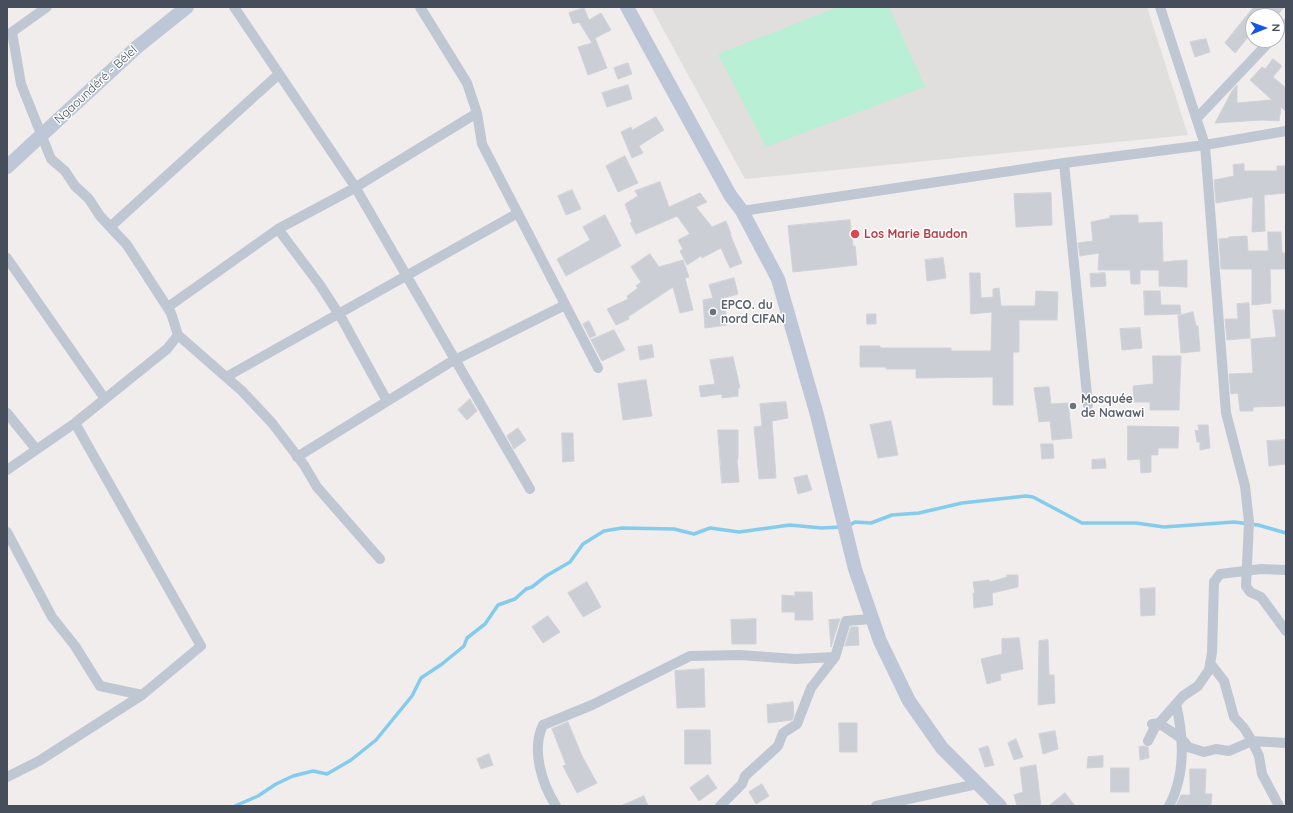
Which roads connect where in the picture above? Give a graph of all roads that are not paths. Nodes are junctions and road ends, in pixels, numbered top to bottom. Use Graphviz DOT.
graph roads {
  1 [pos="46,7"];
  2 [pos="187,7"];
  3 [pos="234,7"];
  4 [pos="420,7"];
  5 [pos="627,7"];
  6 [pos="1160,7"];
  7 [pos="1263,48"];
  8 [pos="279,74"];
  9 [pos="477,113"];
  10 [pos="1197,118"];
  11 [pos="1286,131"];
  12 [pos="42,135"];
  13 [pos="1205,145"];
  14 [pos="1064,163"];
  15 [pos="7,167"];
  16 [pos="355,187"];
  17 [pos="742,210"];
  18 [pos="518,213"];
  19 [pos="110,227"];
  20 [pos="278,230"];
  21 [pos="7,258"];
  22 [pos="406,276"];
  23 [pos="565,305"];
  24 [pos="168,307"];
  25 [pos="338,314"];
  26 [pos="178,335"];
  27 [pos="455,360"];
  28 [pos="598,368"];
  29 [pos="226,377"];
  30 [pos="105,399"];
  31 [pos="387,401"];
  32 [pos="1088,406"];
  33 [pos="7,413"];
  34 [pos="75,423"];
  35 [pos="36,450"];
  36 [pos="297,457"];
  37 [pos="7,470"];
  38 [pos="530,489"];
  39 [pos="7,532"];
  40 [pos="380,559"];
  41 [pos="1286,570"];
  42 [pos="1246,571"];
  43 [pos="872,619"];
  44 [pos="1286,631"];
  45 [pos="835,656"];
  46 [pos="1210,663"];
  47 [pos="142,695"];
  48 [pos="1176,704"];
  49 [pos="1156,724"];
  50 [pos="1183,738"];
  51 [pos="1252,741"];
  52 [pos="1148,742"];
  53 [pos="1286,743"];
  54 [pos="7,777"];
  55 [pos="977,784"];
  56 [pos="556,806"];
  57 [pos="720,806"];
  58 [pos="876,806"];
  59 [pos="1000,806"];
  60 [pos="1169,806"];
  61 [pos="1279,806"];
  1 -- 12 [label="street"];
  2 -- 12 [label="street, Ngaoundéré - Bélel"];
  3 -- 8 [label="street"];
  4 -- 9 [label="street"];
  5 -- 17 [label="street"];
  6 -- 10 [label="street"];
  7 -- 10 [label="street"];
  8 -- 16 [label="street"];
  8 -- 19 [label="street"];
  9 -- 16 [label="street"];
  9 -- 18 [label="street"];
  10 -- 13 [label="street"];
  11 -- 13 [label="street"];
  12 -- 15 [label="street, Ngaoundéré - Bélel"];
  12 -- 19 [label="street"];
  13 -- 14 [label="street"];
  13 -- 42 [label="street"];
  14 -- 17 [label="street"];
  14 -- 32 [label="street"];
  16 -- 20 [label="street"];
  16 -- 22 [label="street"];
  17 -- 43 [label="street"];
  18 -- 22 [label="street"];
  18 -- 23 [label="street"];
  19 -- 24 [label="street"];
  20 -- 24 [label="street"];
  20 -- 25 [label="street"];
  21 -- 30 [label="street"];
  22 -- 25 [label="street"];
  22 -- 27 [label="street"];
  23 -- 27 [label="street"];
  23 -- 28 [label="street"];
  24 -- 26 [label="street"];
  25 -- 29 [label="street"];
  25 -- 31 [label="street"];
  26 -- 29 [label="street"];
  26 -- 30 [label="street"];
  27 -- 31 [label="street"];
  27 -- 38 [label="street"];
  29 -- 36 [label="street"];
  30 -- 34 [label="street"];
  31 -- 36 [label="street"];
  33 -- 35 [label="street"];
  34 -- 35 [label="street"];
  34 -- 47 [label="street"];
  35 -- 37 [label="street"];
  36 -- 40 [label="street"];
  39 -- 47 [label="street"];
  41 -- 42 [label="street"];
  42 -- 44 [label="street"];
  42 -- 46 [label="street"];
  43 -- 45 [label="street"];
  43 -- 55 [label="street"];
  45 -- 56 [label="street"];
  45 -- 57 [label="street"];
  46 -- 48 [label="street"];
  46 -- 51 [label="street"];
  47 -- 54 [label="street"];
  48 -- 49 [label="street"];
  48 -- 50 [label="street"];
  49 -- 50 [label="street"];
  49 -- 52 [label="street"];
  50 -- 51 [label="street"];
  50 -- 60 [label="street"];
  51 -- 53 [label="street"];
  51 -- 61 [label="street"];
  55 -- 58 [label="street"];
  55 -- 59 [label="street"];
}
